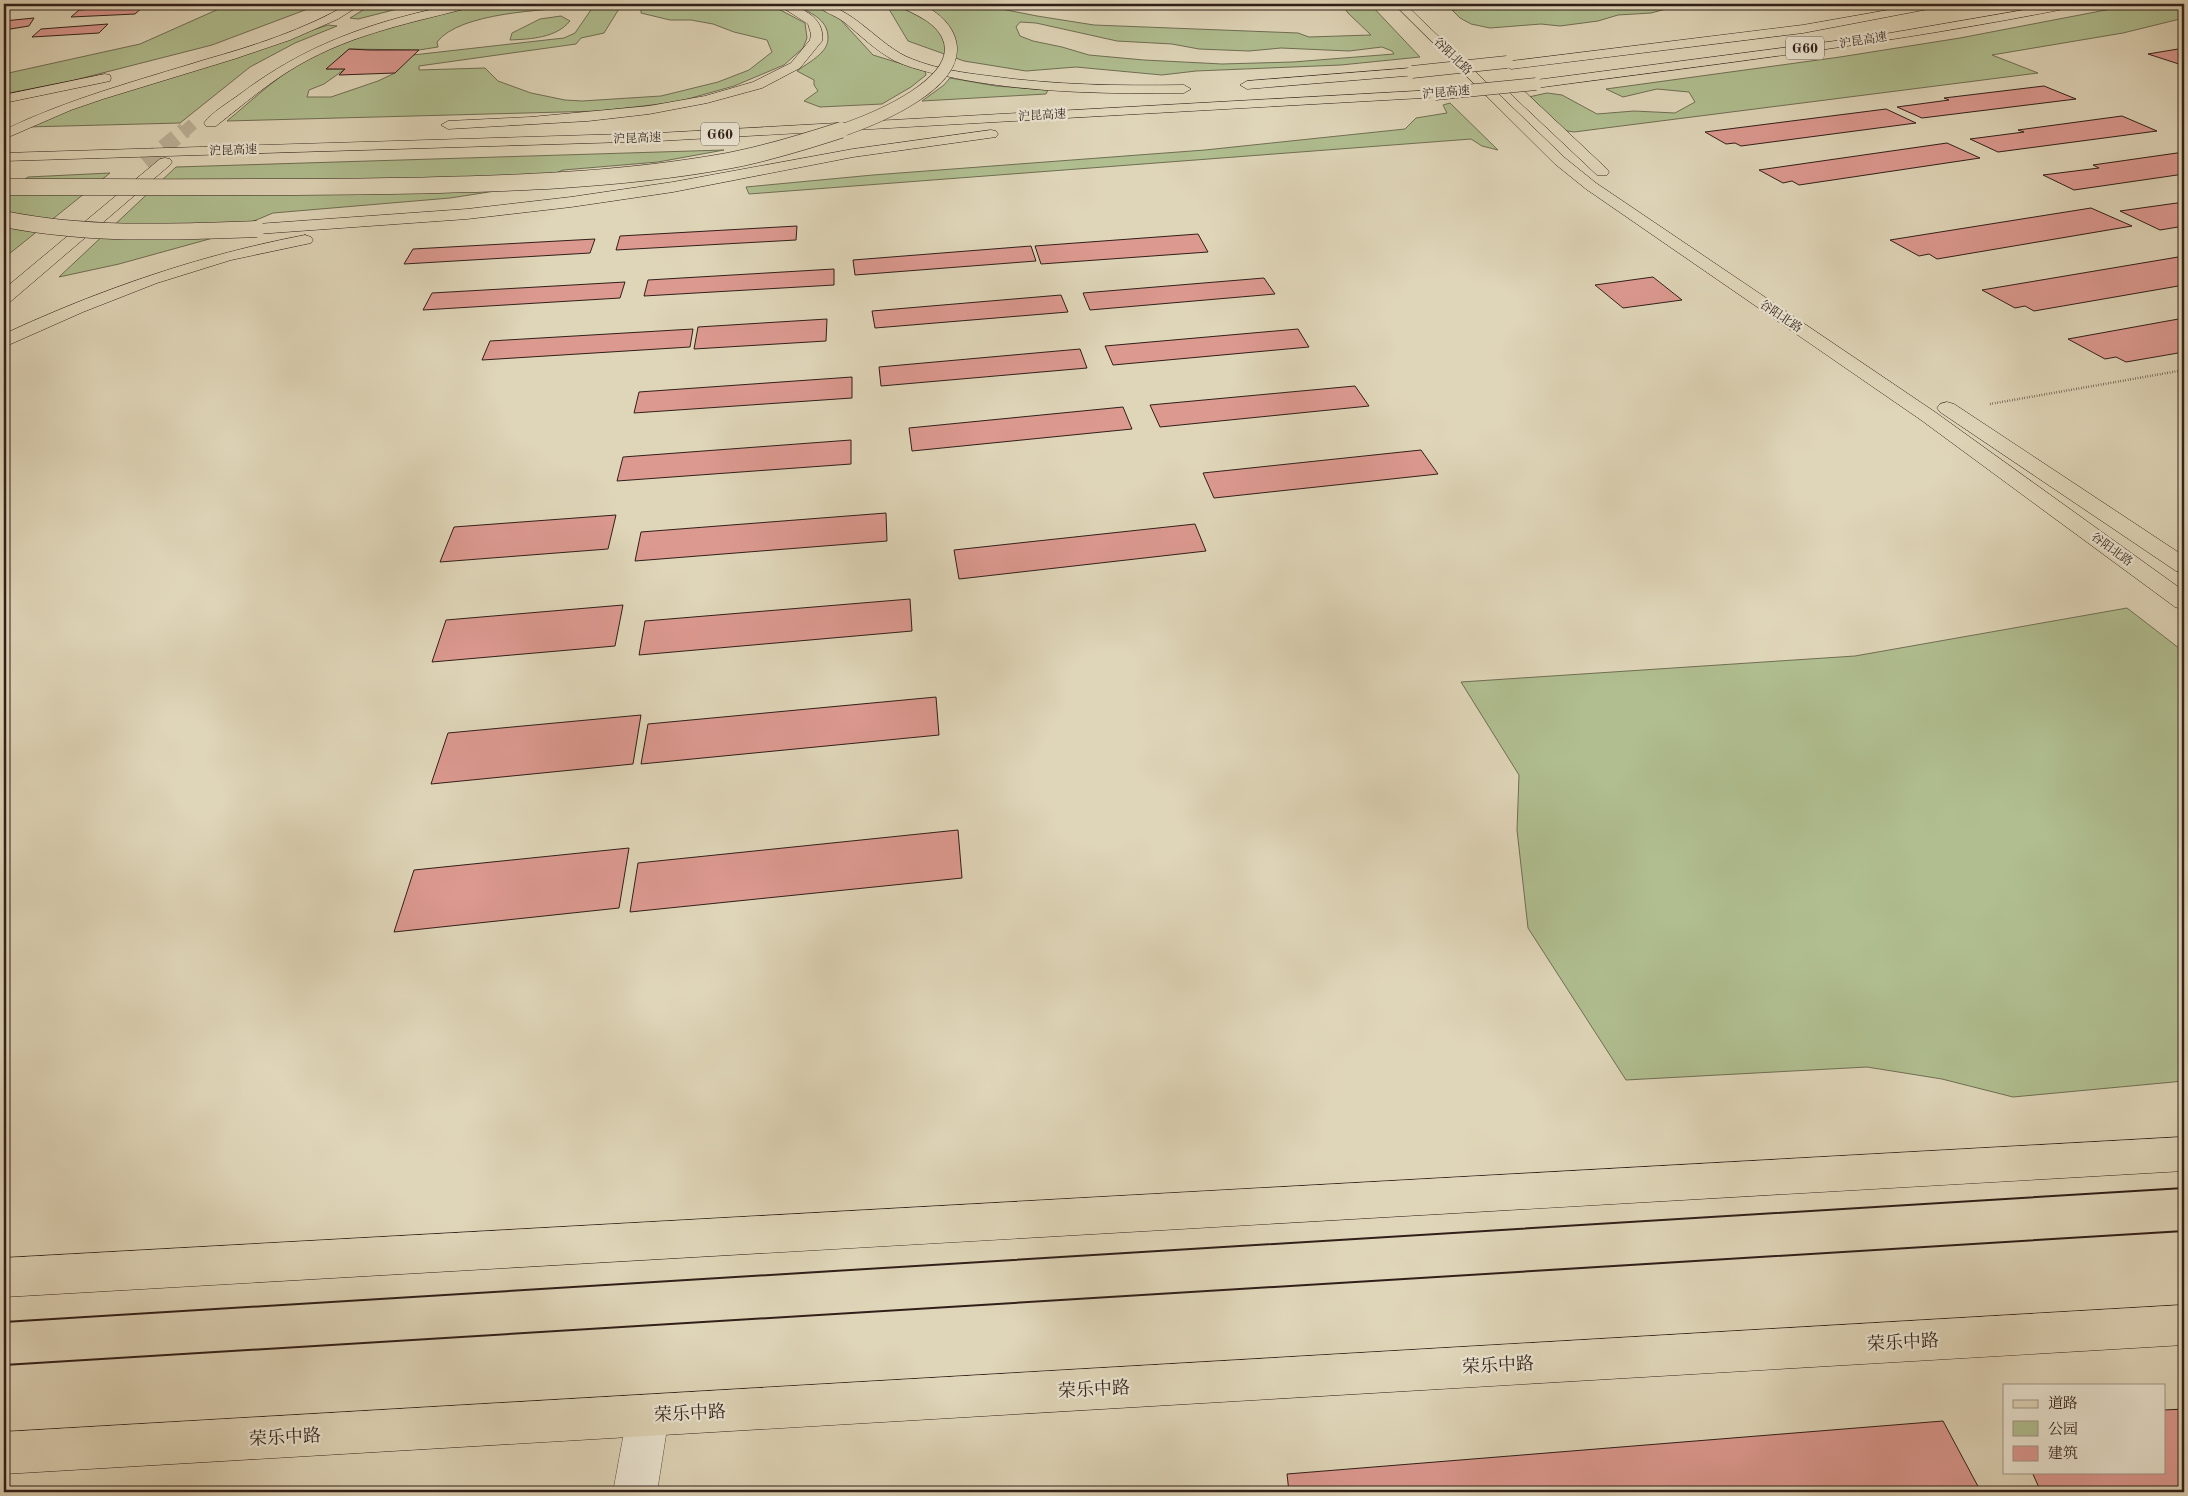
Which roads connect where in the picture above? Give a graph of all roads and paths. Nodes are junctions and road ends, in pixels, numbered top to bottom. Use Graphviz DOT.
graph roads {
  1 [pos="334,4"];
  2 [pos="356,4"];
  3 [pos="448,4"];
  4 [pos="472,4"];
  5 [pos="782,4"];
  6 [pos="821,4"];
  7 [pos="908,4"];
  8 [pos="1400,4"];
  9 [pos="1939,4"];
  10 [pos="2074,4"];
  11 [pos="864,17"];
  12 [pos="878,44"];
  13 [pos="1474,51"];
  14 [pos="135,71"];
  15 [pos="1415,74"];
  16 [pos="117,75"];
  17 [pos="1231,86"];
  18 [pos="1197,88"];
  19 [pos="1435,94"];
  20 [pos="4,99"];
  21 [pos="432,126"];
  22 [pos="4,135"];
  23 [pos="82,141"];
  24 [pos="4,145"];
  25 [pos="4,157"];
  26 [pos="165,162"];
  27 [pos="145,163"];
  28 [pos="4,187"];
  29 [pos="467,214"];
  30 [pos="4,219"];
  31 [pos="41,246"];
  32 [pos="4,298"];
  33 [pos="4,341"];
  34 [pos="2184,370"];
  35 [pos="1951,411"];
  36 [pos="2184,566"];
  37 [pos="2184,602"];
  38 [pos="2184,1154"];
  39 [pos="4,1278"];
  40 [pos="2184,1325"];
  41 [pos="648,1416"];
  42 [pos="4,1453"];
  43 [pos="635,1492"];
  1 -- 14 [label="main road"];
  2 -- 22 [label="main road"];
  3 -- 4 [label="main road"];
  5 -- 21 [label="main road"];
  6 -- 12 [label="main road"];
  7 -- 28 [label="main road, bridge"];
  8 -- 37 [label="main road, 谷阳北路"];
  9 -- 15 [label="main road, 沪昆高速 / G60"];
  10 -- 19 [label="main road, 沪昆高速 / G60, bridge"];
  11 -- 12 [label="main road"];
  12 -- 18 [label="main road"];
  13 -- 35 [label="main road, 谷阳北路"];
  15 -- 17 [label="main road"];
  15 -- 24 [label="main road, 沪昆高速 / G60"];
  16 -- 20 [label="main road"];
  19 -- 25 [label="main road, 沪昆高速 / G60"];
  19 -- 29 [label="main road"];
  23 -- 24 [label="main road"];
  26 -- 32 [label="main road"];
  27 -- 31 [label="main road"];
  29 -- 30 [label="main road, bridge"];
  29 -- 33 [label="main road"];
  34 -- 35 [label="path"];
  35 -- 36 [label="main road, 谷阳北路"];
  38 -- 39 [label="main road"];
  40 -- 41 [label="main road, 荣乐中路"];
  41 -- 42 [label="main road, 荣乐中路"];
  41 -- 43 [label="lane"];
}
